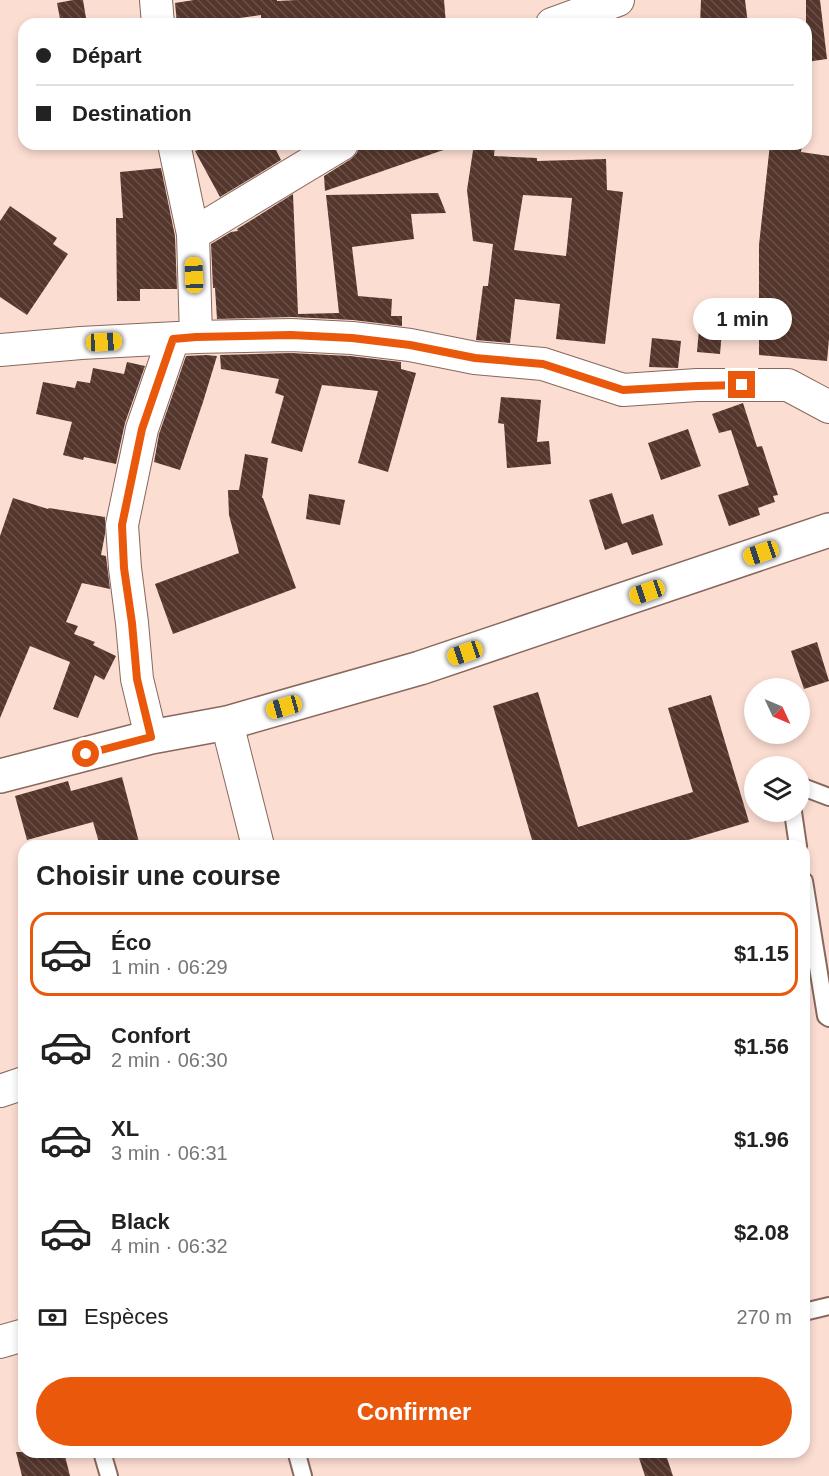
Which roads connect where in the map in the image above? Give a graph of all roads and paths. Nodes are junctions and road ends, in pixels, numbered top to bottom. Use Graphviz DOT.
graph roads {
  1 [pos="156,0"];
  2 [pos="618,0"];
  3 [pos="158,18"];
  4 [pos="568,18"];
  5 [pos="175,150"];
  6 [pos="332,150"];
  7 [pos="193,234"];
  8 [pos="185,338"];
  9 [pos="0,350"];
  10 [pos="829,407"];
  11 [pos="829,530"];
  12 [pos="227,723"];
  13 [pos="151,737"];
  14 [pos="0,776"];
  15 [pos="810,790"];
  16 [pos="829,797"];
  17 [pos="794,822"];
  18 [pos="256,840"];
  19 [pos="797,840"];
  20 [pos="810,918"];
  21 [pos="829,1018"];
  22 [pos="18,1085"];
  23 [pos="0,1091"];
  24 [pos="829,1306"];
  25 [pos="810,1311"];
  26 [pos="18,1337"];
  27 [pos="0,1342"];
  28 [pos="104,1458"];
  29 [pos="301,1458"];
  30 [pos="109,1476"];
  31 [pos="303,1476"];
  1 -- 3 [label="street"];
  2 -- 4 [label="street"];
  5 -- 7 [label="street"];
  6 -- 7 [label="street"];
  7 -- 8 [label="street"];
  8 -- 9 [label="street"];
  8 -- 10 [label="street"];
  8 -- 13 [label="street"];
  11 -- 12 [label="street"];
  12 -- 13 [label="street"];
  12 -- 18 [label="street"];
  13 -- 14 [label="street"];
  15 -- 16 [label="lane"];
  17 -- 19 [label="lane"];
  20 -- 21 [label="lane"];
  22 -- 23 [label="street"];
  24 -- 25 [label="lane"];
  26 -- 27 [label="street"];
  28 -- 30 [label="lane"];
  29 -- 31 [label="lane"];
}
